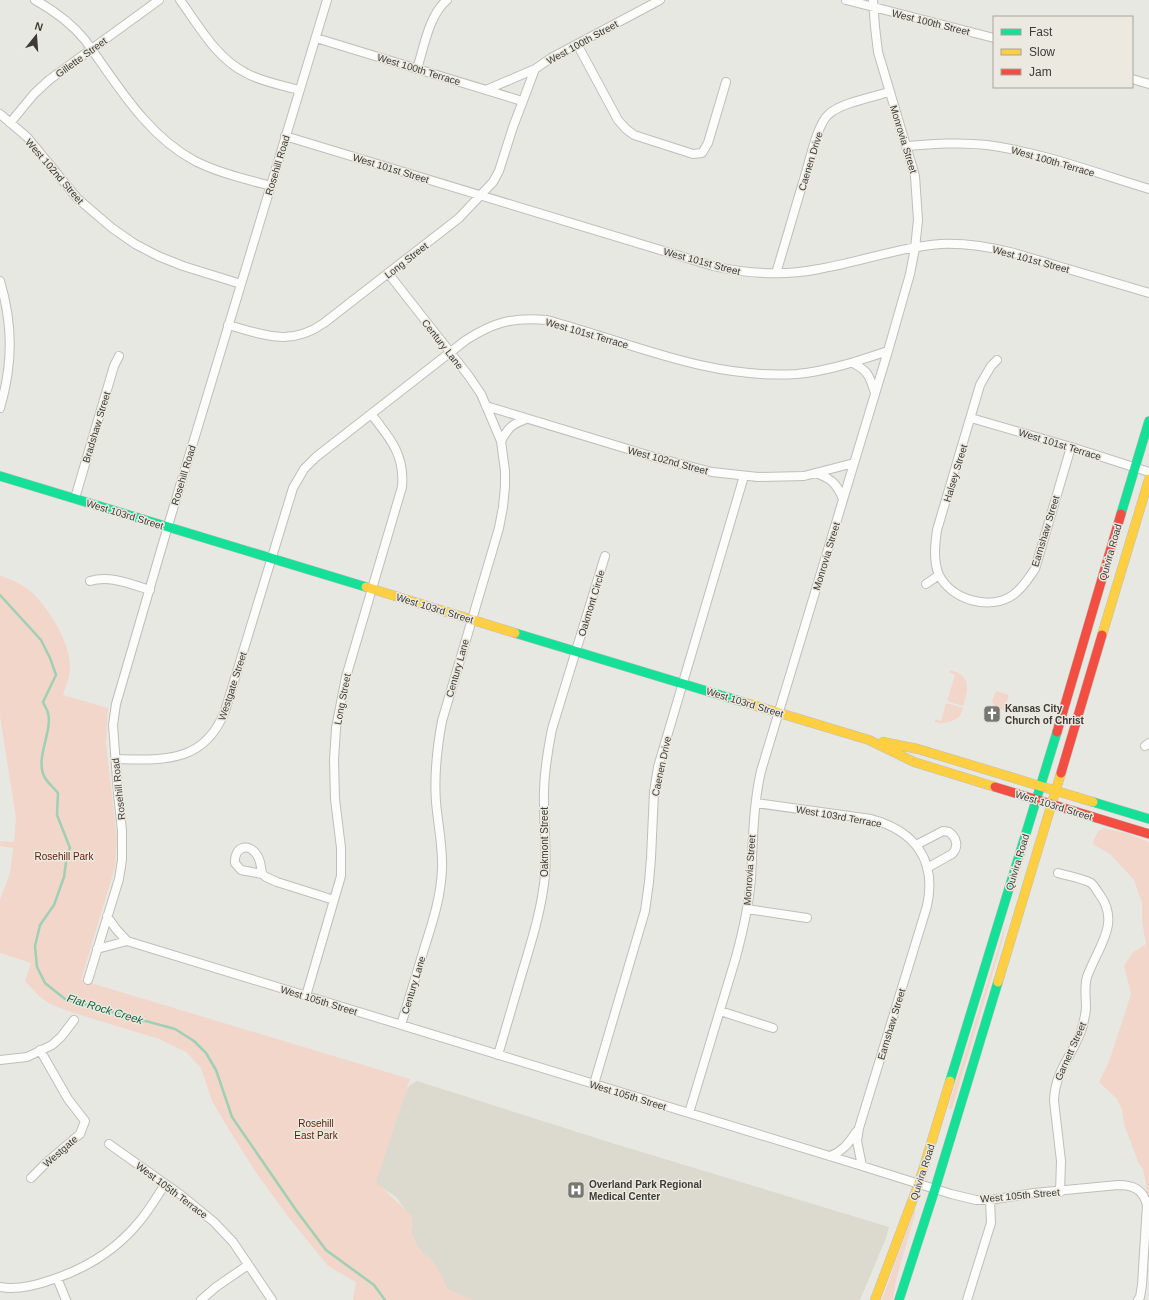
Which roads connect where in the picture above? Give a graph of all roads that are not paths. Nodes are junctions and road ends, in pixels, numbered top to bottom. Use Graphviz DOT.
graph roads {
  1 [pos="35,0"];
  2 [pos="159,0"];
  3 [pos="180,0"];
  4 [pos="327,0"];
  5 [pos="447,0"];
  6 [pos="660,0"];
  7 [pos="846,0"];
  8 [pos="874,4"];
  9 [pos="316,38"];
  10 [pos="993,38"];
  11 [pos="577,44"];
  12 [pos="92,49"];
  13 [pos="417,69"];
  14 [pos="535,69"];
  15 [pos="1133,79"];
  16 [pos="726,82"];
  17 [pos="1149,84"];
  18 [pos="299,90"];
  19 [pos="486,90"];
  20 [pos="889,92"];
  21 [pos="522,101"];
  22 [pos="0,114"];
  23 [pos="10,123"];
  24 [pos="285,136"];
  25 [pos="907,146"];
  26 [pos="271,186"];
  27 [pos="1149,189"];
  28 [pos="481,195"];
  29 [pos="915,248"];
  30 [pos="388,273"];
  31 [pos="776,273"];
  32 [pos="0,281"];
  33 [pos="241,284"];
  34 [pos="1149,293"];
  35 [pos="228,326"];
  36 [pos="888,351"];
  37 [pos="450,352"];
  38 [pos="119,356"];
  39 [pos="997,360"];
  40 [pos="853,363"];
  41 [pos="875,393"];
  42 [pos="486,406"];
  43 [pos="0,408"];
  44 [pos="371,414"];
  45 [pos="971,418"];
  46 [pos="526,419"];
  47 [pos="1149,421"];
  48 [pos="501,441"];
  49 [pos="1071,447"];
  50 [pos="854,463"];
  51 [pos="1135,467"];
  52 [pos="1149,472"];
  53 [pos="814,473"];
  54 [pos="0,476"];
  55 [pos="744,476"];
  56 [pos="1149,479"];
  57 [pos="75,498"];
  58 [pos="843,499"];
  59 [pos="168,526"];
  60 [pos="605,556"];
  61 [pos="272,558"];
  62 [pos="939,575"];
  63 [pos="90,581"];
  64 [pos="926,584"];
  65 [pos="373,588"];
  66 [pos="150,590"];
  67 [pos="472,619"];
  68 [pos="576,650"];
  69 [pos="683,684"];
  70 [pos="779,712"];
  71 [pos="869,740"];
  72 [pos="115,759"];
  73 [pos="1041,786"];
  74 [pos="1056,790"];
  75 [pos="1037,800"];
  76 [pos="756,803"];
  77 [pos="1052,804"];
  78 [pos="1149,819"];
  79 [pos="1149,834"];
  80 [pos="916,845"];
  81 [pos="927,868"];
  82 [pos="1058,873"];
  83 [pos="262,874"];
  84 [pos="334,900"];
  85 [pos="747,909"];
  86 [pos="108,916"];
  87 [pos="807,918"];
  88 [pos="922,921"];
  89 [pos="127,941"];
  90 [pos="98,949"];
  91 [pos="88,980"];
  92 [pos="306,996"];
  93 [pos="720,1010"];
  94 [pos="74,1020"];
  95 [pos="401,1025"];
  96 [pos="773,1028"];
  97 [pos="40,1050"];
  98 [pos="498,1054"];
  99 [pos="0,1060"];
  100 [pos="594,1084"];
  101 [pos="689,1113"];
  102 [pos="859,1128"];
  103 [pos="109,1144"];
  104 [pos="830,1156"];
  105 [pos="862,1166"];
  106 [pos="31,1178"];
  107 [pos="919,1183"];
  108 [pos="165,1184"];
  109 [pos="935,1189"];
  110 [pos="1060,1192"];
  111 [pos="990,1200"];
  112 [pos="248,1265"];
  113 [pos="57,1278"];
  114 [pos="0,1286"];
  115 [pos="66,1300"];
  116 [pos="201,1300"];
  117 [pos="272,1300"];
  118 [pos="875,1300"];
  119 [pos="899,1300"];
  120 [pos="967,1300"];
  121 [pos="1138,1300"];
  1 -- 12 [label="street"];
  2 -- 12 [label="street, Gillette Street"];
  3 -- 18 [label="street"];
  4 -- 9 [label="street, Rosehill Road"];
  5 -- 13 [label="street"];
  6 -- 11 [label="street, West 100th Street"];
  7 -- 8 [label="street, West 100th Street"];
  8 -- 10 [label="street, West 100th Street"];
  8 -- 20 [label="street, Monrovia Street"];
  9 -- 13 [label="street, West 100th Terrace"];
  9 -- 18 [label="street, Rosehill Road"];
  11 -- 14 [label="street, West 100th Street"];
  11 -- 16 [label="street"];
  12 -- 23 [label="street, Gillette Street"];
  12 -- 26 [label="street"];
  13 -- 19 [label="street, West 100th Terrace"];
  14 -- 19 [label="street"];
  14 -- 21 [label="street, West 100th Street"];
  15 -- 17 [label="street"];
  18 -- 24 [label="street, Rosehill Road"];
  19 -- 21 [label="street, West 100th Terrace"];
  20 -- 25 [label="street, Monrovia Street"];
  20 -- 31 [label="street, Caenen Drive"];
  21 -- 28 [label="street, Long Street"];
  22 -- 23 [label="street, West 102nd Street"];
  23 -- 33 [label="street, West 102nd Street"];
  24 -- 26 [label="street, Rosehill Road"];
  24 -- 28 [label="street, West 101st Street"];
  25 -- 27 [label="street, West 100th Terrace"];
  25 -- 29 [label="street, Monrovia Street"];
  26 -- 33 [label="street, Rosehill Road"];
  28 -- 30 [label="street, Long Street"];
  28 -- 31 [label="street, West 101st Street"];
  29 -- 31 [label="street, West 101st Street"];
  29 -- 34 [label="street, West 101st Street"];
  29 -- 36 [label="street, Monrovia Street"];
  30 -- 35 [label="street, Long Street"];
  30 -- 37 [label="street, Century Lane"];
  32 -- 43 [label="street"];
  33 -- 35 [label="street, Rosehill Road"];
  35 -- 59 [label="street, Rosehill Road"];
  36 -- 40 [label="street, West 101st Terrace"];
  36 -- 41 [label="street, Monrovia Street"];
  37 -- 40 [label="street, West 101st Terrace"];
  37 -- 42 [label="street, Century Lane"];
  37 -- 44 [label="street, West 101st Terrace"];
  38 -- 57 [label="street, Bradshaw Street"];
  39 -- 45 [label="street, Halsey Street"];
  40 -- 41 [label="street"];
  41 -- 50 [label="street, Monrovia Street"];
  42 -- 46 [label="street, West 102nd Street"];
  42 -- 48 [label="street, Century Lane"];
  44 -- 61 [label="street, West 101st Terrace"];
  44 -- 65 [label="street, Long Street"];
  45 -- 49 [label="street, West 101st Terrace"];
  45 -- 62 [label="street, Halsey Street"];
  46 -- 48 [label="street"];
  46 -- 55 [label="street, West 102nd Street"];
  47 -- 51 [label="main road, Quivira Road"];
  48 -- 67 [label="street, Century Lane"];
  49 -- 51 [label="street, West 101st Terrace"];
  49 -- 62 [label="street, Earnshaw Street"];
  50 -- 53 [label="street, West 102nd Street"];
  50 -- 58 [label="street, Monrovia Street"];
  51 -- 52 [label="street, West 101st Terrace"];
  51 -- 73 [label="main road, Quivira Road"];
  53 -- 55 [label="street, West 102nd Street"];
  53 -- 58 [label="street"];
  54 -- 57 [label="main road, West 103rd Street"];
  55 -- 69 [label="street, Caenen Drive"];
  56 -- 74 [label="main road, Quivira Road"];
  57 -- 59 [label="main road, West 103rd Street"];
  58 -- 70 [label="street, Monrovia Street"];
  59 -- 61 [label="main road, West 103rd Street"];
  59 -- 66 [label="street, Rosehill Road"];
  60 -- 68 [label="street, Oakmont Circle"];
  61 -- 65 [label="main road, West 103rd Street"];
  61 -- 72 [label="street, Westgate Street"];
  62 -- 64 [label="street"];
  63 -- 66 [label="street"];
  65 -- 67 [label="main road, West 103rd Street"];
  65 -- 84 [label="street, Long Street"];
  66 -- 72 [label="street, Rosehill Road"];
  67 -- 68 [label="main road, West 103rd Street"];
  67 -- 95 [label="street, Century Lane"];
  68 -- 69 [label="main road, West 103rd Street"];
  68 -- 98 [label="street, Oakmont Street"];
  69 -- 70 [label="main road, West 103rd Street"];
  69 -- 100 [label="street, Caenen Drive"];
  70 -- 71 [label="main road, West 103rd Street"];
  70 -- 76 [label="street, Monrovia Street"];
  71 -- 73 [label="main road, West 103rd Street"];
  71 -- 75 [label="main road, West 103rd Street"];
  72 -- 86 [label="street, Rosehill Road"];
  73 -- 74 [label="main road, West 103rd Street"];
  73 -- 75 [label="main road, Quivira Road"];
  74 -- 77 [label="main road, Quivira Road"];
  74 -- 78 [label="main road, West 103rd Street"];
  75 -- 77 [label="main road, West 103rd Street"];
  75 -- 107 [label="main road, Quivira Road"];
  76 -- 80 [label="street, West 103rd Terrace"];
  76 -- 85 [label="street, Monrovia Street"];
  77 -- 79 [label="main road, West 103rd Street"];
  77 -- 109 [label="main road, Quivira Road"];
  80 -- 81 [label="street, West 103rd Terrace"];
  80 -- 81 [label="street"];
  81 -- 88 [label="street, West 103rd Terrace"];
  82 -- 110 [label="street, Garnett Street"];
  83 -- 84 [label="street"];
  84 -- 92 [label="street, Long Street"];
  85 -- 87 [label="street"];
  85 -- 93 [label="street, Monrovia Street"];
  86 -- 89 [label="street"];
  86 -- 90 [label="street, Rosehill Road"];
  88 -- 102 [label="street, Earnshaw Street"];
  89 -- 90 [label="street"];
  89 -- 92 [label="street, West 105th Street"];
  90 -- 91 [label="street, Rosehill Road"];
  92 -- 95 [label="street, West 105th Street"];
  93 -- 96 [label="street"];
  93 -- 101 [label="street, Monrovia Street"];
  94 -- 97 [label="street"];
  95 -- 98 [label="street, West 105th Street"];
  97 -- 99 [label="street"];
  97 -- 106 [label="street, Westgate"];
  98 -- 100 [label="street, West 105th Street"];
  100 -- 101 [label="street, West 105th Street"];
  101 -- 104 [label="street, West 105th Street"];
  102 -- 104 [label="street, Earnshaw Street"];
  102 -- 105 [label="street, Earnshaw Street"];
  103 -- 108 [label="street, West 105th Terrace"];
  104 -- 105 [label="street, West 105th Street"];
  105 -- 107 [label="street, West 105th Street"];
  107 -- 109 [label="street, West 105th Street"];
  107 -- 118 [label="main road, Quivira Road"];
  108 -- 112 [label="street, West 105th Terrace"];
  108 -- 113 [label="street"];
  109 -- 111 [label="street, West 105th Street"];
  109 -- 119 [label="main road, Quivira Road"];
  110 -- 111 [label="street, West 105th Street"];
  110 -- 121 [label="street, West 105th Street"];
  111 -- 120 [label="street"];
  112 -- 116 [label="street"];
  112 -- 117 [label="street, West 105th Terrace"];
  113 -- 114 [label="street"];
  113 -- 115 [label="street"];
}
